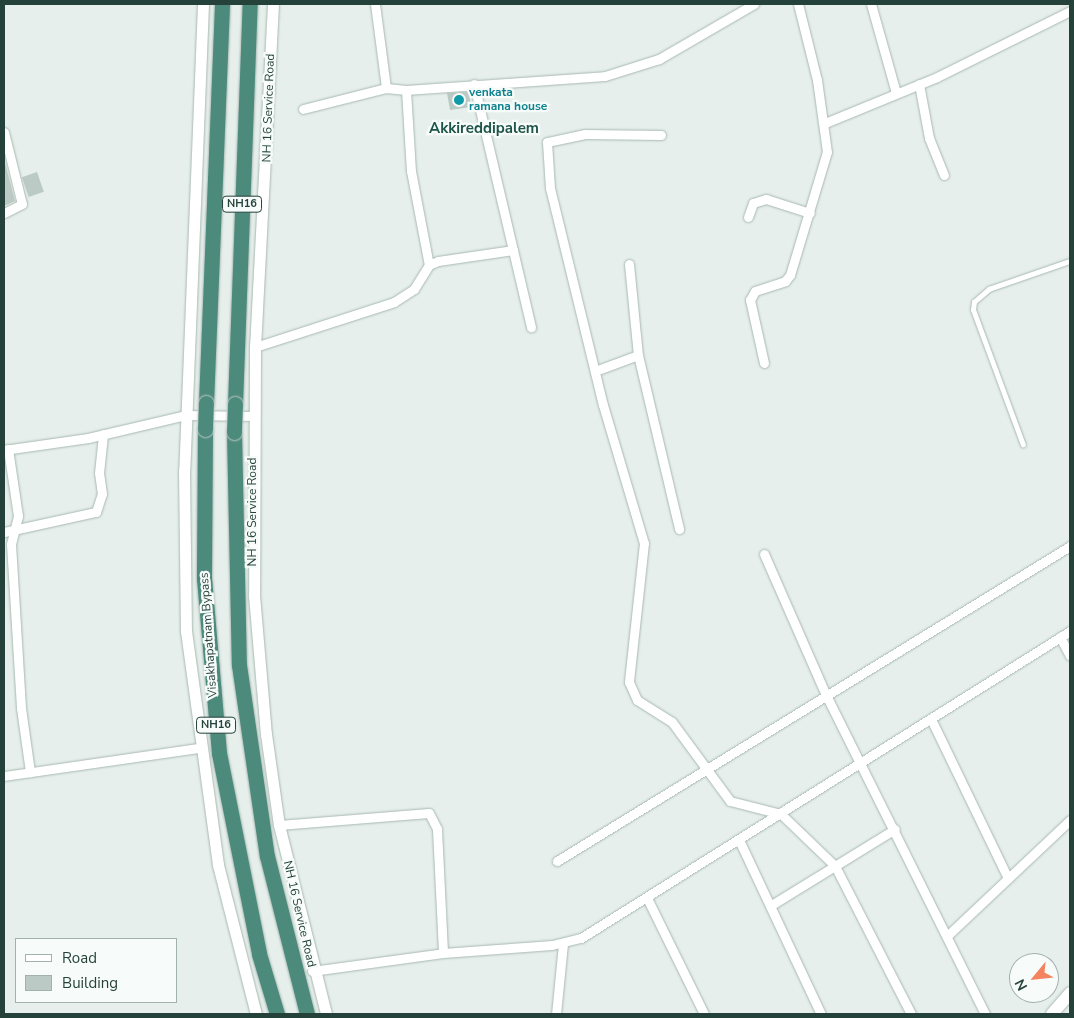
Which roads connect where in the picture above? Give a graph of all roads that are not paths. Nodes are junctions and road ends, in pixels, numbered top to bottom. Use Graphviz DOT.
graph roads {
  1 [pos="203,4"];
  2 [pos="222,4"];
  3 [pos="250,4"];
  4 [pos="273,4"];
  5 [pos="375,4"];
  6 [pos="754,4"];
  7 [pos="798,4"];
  8 [pos="871,4"];
  9 [pos="1070,11"];
  10 [pos="474,84"];
  11 [pos="919,84"];
  12 [pos="386,88"];
  13 [pos="406,90"];
  14 [pos="896,93"];
  15 [pos="303,109"];
  16 [pos="825,123"];
  17 [pos="4,132"];
  18 [pos="660,135"];
  19 [pos="944,176"];
  20 [pos="4,213"];
  21 [pos="810,213"];
  22 [pos="748,218"];
  23 [pos="512,250"];
  24 [pos="1070,261"];
  25 [pos="629,264"];
  26 [pos="429,265"];
  27 [pos="531,327"];
  28 [pos="255,347"];
  29 [pos="638,356"];
  30 [pos="764,363"];
  31 [pos="595,371"];
  32 [pos="186,415"];
  33 [pos="254,416"];
  34 [pos="103,434"];
  35 [pos="1023,445"];
  36 [pos="6,450"];
  37 [pos="679,529"];
  38 [pos="14,531"];
  39 [pos="4,532"];
  40 [pos="1070,546"];
  41 [pos="764,554"];
  42 [pos="1070,631"];
  43 [pos="1060,637"];
  44 [pos="1070,656"];
  45 [pos="825,693"];
  46 [pos="931,719"];
  47 [pos="199,748"];
  48 [pos="862,762"];
  49 [pos="704,769"];
  50 [pos="30,772"];
  51 [pos="4,776"];
  52 [pos="781,814"];
  53 [pos="1070,820"];
  54 [pos="279,825"];
  55 [pos="895,829"];
  56 [pos="740,840"];
  57 [pos="556,862"];
  58 [pos="835,866"];
  59 [pos="1008,878"];
  60 [pos="647,898"];
  61 [pos="773,904"];
  62 [pos="948,935"];
  63 [pos="562,944"];
  64 [pos="443,953"];
  65 [pos="312,971"];
  66 [pos="1070,993"];
  67 [pos="256,1014"];
  68 [pos="277,1014"];
  69 [pos="307,1014"];
  70 [pos="326,1014"];
  71 [pos="556,1014"];
  72 [pos="704,1014"];
  73 [pos="821,1014"];
  74 [pos="911,1014"];
  75 [pos="985,1014"];
  76 [pos="1052,1014"];
  1 -- 32 [label="street"];
  2 -- 68 [label="highway, Visakhapatnam Bypass / NH16, bridge"];
  3 -- 69 [label="highway, NH16, bridge"];
  4 -- 28 [label="street, NH 16 Service Road"];
  5 -- 12 [label="street"];
  6 -- 10 [label="street"];
  7 -- 16 [label="street"];
  8 -- 14 [label="street"];
  9 -- 11 [label="street"];
  10 -- 13 [label="street"];
  10 -- 23 [label="street"];
  11 -- 14 [label="street"];
  11 -- 19 [label="street"];
  12 -- 13 [label="street"];
  12 -- 15 [label="street"];
  13 -- 26 [label="street"];
  14 -- 16 [label="street"];
  16 -- 21 [label="street"];
  17 -- 20 [label="street"];
  18 -- 31 [label="street"];
  21 -- 22 [label="street"];
  21 -- 30 [label="street"];
  23 -- 26 [label="street"];
  23 -- 27 [label="street"];
  24 -- 35 [label="lane"];
  25 -- 29 [label="street"];
  26 -- 28 [label="street"];
  28 -- 33 [label="street, NH 16 Service Road"];
  29 -- 31 [label="street"];
  29 -- 37 [label="street"];
  31 -- 49 [label="street"];
  32 -- 33 [label="street"];
  32 -- 34 [label="street"];
  32 -- 47 [label="street"];
  33 -- 54 [label="street, NH 16 Service Road"];
  34 -- 36 [label="street"];
  34 -- 38 [label="street"];
  36 -- 38 [label="street"];
  38 -- 39 [label="street"];
  38 -- 50 [label="street"];
  40 -- 45 [label="street"];
  41 -- 45 [label="street"];
  42 -- 43 [label="street"];
  43 -- 44 [label="street"];
  43 -- 46 [label="street"];
  45 -- 48 [label="street"];
  45 -- 49 [label="street"];
  46 -- 48 [label="street"];
  46 -- 59 [label="street"];
  47 -- 50 [label="street"];
  47 -- 67 [label="street"];
  48 -- 52 [label="street"];
  48 -- 55 [label="street"];
  49 -- 52 [label="street"];
  49 -- 57 [label="street"];
  50 -- 51 [label="street"];
  52 -- 56 [label="street"];
  52 -- 58 [label="street"];
  53 -- 59 [label="street"];
  54 -- 64 [label="street"];
  54 -- 65 [label="street, NH 16 Service Road"];
  55 -- 58 [label="street"];
  55 -- 62 [label="street"];
  56 -- 60 [label="street"];
  56 -- 61 [label="street"];
  58 -- 61 [label="street"];
  58 -- 74 [label="street"];
  59 -- 62 [label="street"];
  60 -- 63 [label="street"];
  60 -- 72 [label="street"];
  61 -- 73 [label="street"];
  62 -- 75 [label="street"];
  63 -- 64 [label="street"];
  63 -- 71 [label="street"];
  64 -- 65 [label="street"];
  65 -- 70 [label="street, NH 16 Service Road"];
  66 -- 76 [label="main road"];
}
